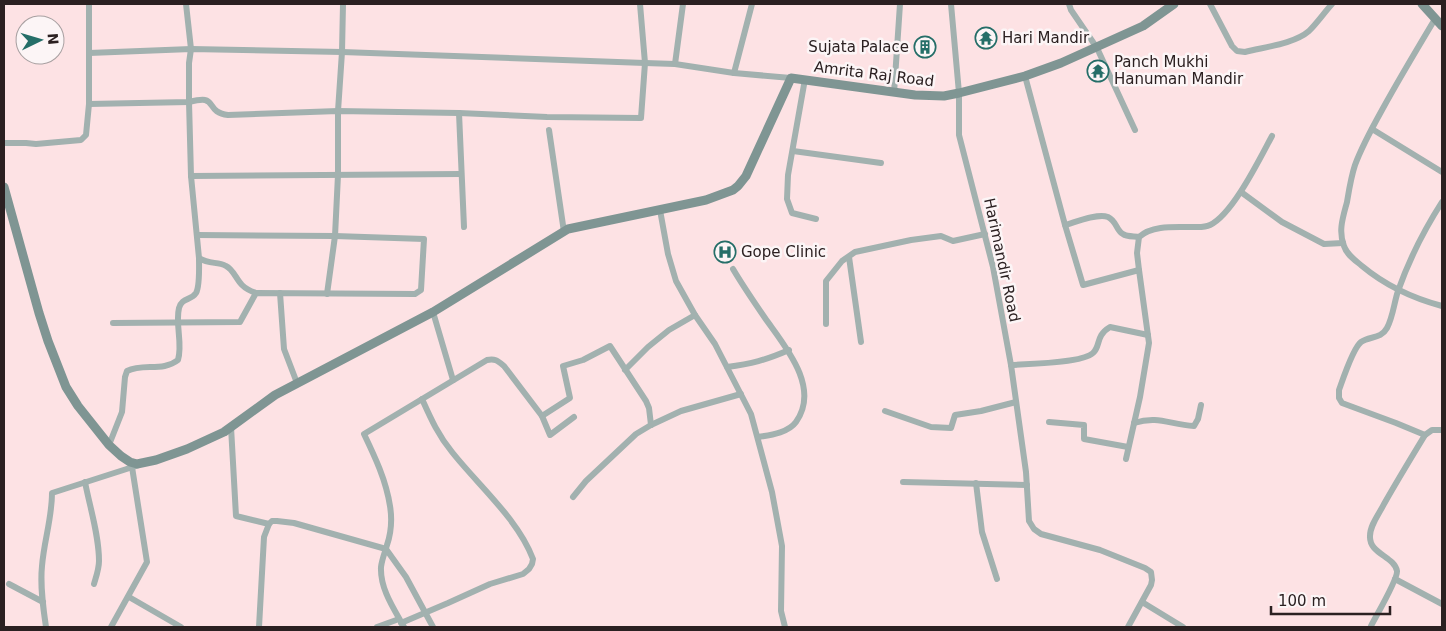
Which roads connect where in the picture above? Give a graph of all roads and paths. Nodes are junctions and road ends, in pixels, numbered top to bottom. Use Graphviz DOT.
graph roads {
  1 [pos="89,4"];
  2 [pos="186,4"];
  3 [pos="343,4"];
  4 [pos="640,4"];
  5 [pos="684,4"];
  6 [pos="752,4"];
  7 [pos="900,4"];
  8 [pos="951,4"];
  9 [pos="1069,4"];
  10 [pos="1174,4"];
  11 [pos="1210,4"];
  12 [pos="1332,4"];
  13 [pos="1423,4"];
  14 [pos="1435,18"];
  15 [pos="1442,26"];
  16 [pos="1097,48"];
  17 [pos="190,49"];
  18 [pos="342,52"];
  19 [pos="89,53"];
  20 [pos="645,63"];
  21 [pos="675,64"];
  22 [pos="734,73"];
  23 [pos="1025,76"];
  24 [pos="790,78"];
  25 [pos="805,80"];
  26 [pos="894,93"];
  27 [pos="959,93"];
  28 [pos="189,102"];
  29 [pos="89,104"];
  30 [pos="338,111"];
  31 [pos="459,113"];
  32 [pos="1372,129"];
  33 [pos="549,130"];
  34 [pos="1135,130"];
  35 [pos="1272,136"];
  36 [pos="4,143"];
  37 [pos="792,151"];
  38 [pos="882,163"];
  39 [pos="1442,172"];
  40 [pos="461,174"];
  41 [pos="192,176"];
  42 [pos="338,176"];
  43 [pos="4,187"];
  44 [pos="1241,192"];
  45 [pos="1442,202"];
  46 [pos="660,210"];
  47 [pos="816,219"];
  48 [pos="1065,225"];
  49 [pos="464,227"];
  50 [pos="564,232"];
  51 [pos="985,234"];
  52 [pos="197,235"];
  53 [pos="335,236"];
  54 [pos="1139,237"];
  55 [pos="1343,243"];
  56 [pos="849,257"];
  57 [pos="199,258"];
  58 [pos="732,270"];
  59 [pos="1139,270"];
  60 [pos="1398,290"];
  61 [pos="256,293"];
  62 [pos="280,293"];
  63 [pos="327,294"];
  64 [pos="1442,306"];
  65 [pos="433,312"];
  66 [pos="695,314"];
  67 [pos="179,322"];
  68 [pos="113,323"];
  69 [pos="826,324"];
  70 [pos="1148,335"];
  71 [pos="861,342"];
  72 [pos="789,350"];
  73 [pos="1011,365"];
  74 [pos="727,367"];
  75 [pos="625,370"];
  76 [pos="453,380"];
  77 [pos="296,383"];
  78 [pos="741,394"];
  79 [pos="422,399"];
  80 [pos="1016,402"];
  81 [pos="1201,404"];
  82 [pos="885,411"];
  83 [pos="542,416"];
  84 [pos="574,418"];
  85 [pos="1049,422"];
  86 [pos="1134,423"];
  87 [pos="651,425"];
  88 [pos="231,427"];
  89 [pos="1442,430"];
  90 [pos="1425,435"];
  91 [pos="758,437"];
  92 [pos="110,444"];
  93 [pos="1128,447"];
  94 [pos="1126,459"];
  95 [pos="147,463"];
  96 [pos="132,467"];
  97 [pos="85,482"];
  98 [pos="903,482"];
  99 [pos="976,483"];
  100 [pos="1026,485"];
  101 [pos="574,497"];
  102 [pos="269,524"];
  103 [pos="386,548"];
  104 [pos="997,579"];
  105 [pos="1395,579"];
  106 [pos="8,584"];
  107 [pos="94,584"];
  108 [pos="129,596"];
  109 [pos="43,602"];
  110 [pos="1142,602"];
  111 [pos="1442,604"];
  112 [pos="426,613"];
  113 [pos="402,623"];
  114 [pos="1371,626"];
  115 [pos="46,627"];
  116 [pos="111,627"];
  117 [pos="181,627"];
  118 [pos="259,627"];
  119 [pos="377,627"];
  120 [pos="433,627"];
  121 [pos="785,627"];
  122 [pos="1128,627"];
  123 [pos="1183,627"];
  1 -- 19 [label="street"];
  2 -- 17 [label="street"];
  3 -- 18 [label="street"];
  4 -- 20 [label="street"];
  5 -- 21 [label="street"];
  6 -- 22 [label="street"];
  7 -- 26 [label="street"];
  8 -- 27 [label="street, Harimandir Road"];
  9 -- 16 [label="street"];
  10 -- 16 [label="main road, Amrita Raj Road"];
  11 -- 12 [label="street"];
  13 -- 14 [label="main road"];
  14 -- 15 [label="main road"];
  14 -- 32 [label="street"];
  16 -- 23 [label="main road, Amrita Raj Road"];
  16 -- 34 [label="street"];
  17 -- 18 [label="street"];
  17 -- 19 [label="street"];
  17 -- 28 [label="street"];
  18 -- 20 [label="street"];
  18 -- 30 [label="street"];
  19 -- 29 [label="street"];
  20 -- 21 [label="street"];
  20 -- 31 [label="street"];
  21 -- 22 [label="street"];
  22 -- 24 [label="street"];
  23 -- 27 [label="main road, Amrita Raj Road"];
  23 -- 48 [label="street"];
  24 -- 25 [label="main road, Amrita Raj Road"];
  24 -- 46 [label="main road"];
  25 -- 26 [label="main road, Amrita Raj Road"];
  25 -- 37 [label="street"];
  26 -- 27 [label="main road, Amrita Raj Road"];
  27 -- 51 [label="street, Harimandir Road"];
  28 -- 29 [label="street"];
  28 -- 30 [label="street"];
  28 -- 41 [label="street"];
  29 -- 36 [label="street"];
  30 -- 31 [label="street"];
  30 -- 42 [label="street"];
  31 -- 40 [label="street"];
  32 -- 39 [label="street"];
  32 -- 55 [label="street"];
  33 -- 50 [label="street"];
  35 -- 44 [label="street"];
  37 -- 38 [label="street"];
  37 -- 47 [label="street"];
  40 -- 42 [label="street"];
  40 -- 49 [label="street"];
  41 -- 42 [label="street"];
  41 -- 52 [label="street"];
  42 -- 53 [label="street"];
  43 -- 92 [label="main road"];
  44 -- 54 [label="street"];
  44 -- 55 [label="street"];
  45 -- 60 [label="street"];
  46 -- 50 [label="main road"];
  46 -- 66 [label="street"];
  48 -- 54 [label="street"];
  48 -- 59 [label="street"];
  50 -- 65 [label="main road"];
  51 -- 56 [label="street"];
  51 -- 73 [label="street, Harimandir Road"];
  52 -- 53 [label="street"];
  52 -- 57 [label="street"];
  53 -- 63 [label="street"];
  53 -- 63 [label="street"];
  54 -- 59 [label="street"];
  55 -- 60 [label="street"];
  56 -- 69 [label="street"];
  56 -- 71 [label="street"];
  57 -- 61 [label="street"];
  57 -- 67 [label="street"];
  58 -- 72 [label="street"];
  59 -- 70 [label="street"];
  60 -- 64 [label="street"];
  60 -- 90 [label="street"];
  61 -- 62 [label="street"];
  61 -- 67 [label="street"];
  62 -- 63 [label="street"];
  62 -- 77 [label="street"];
  65 -- 76 [label="street"];
  65 -- 77 [label="main road"];
  66 -- 74 [label="street"];
  66 -- 75 [label="street"];
  67 -- 68 [label="street"];
  67 -- 92 [label="street"];
  70 -- 73 [label="street"];
  70 -- 86 [label="street"];
  72 -- 74 [label="street"];
  72 -- 91 [label="street"];
  73 -- 80 [label="street, Harimandir Road"];
  74 -- 78 [label="street"];
  75 -- 83 [label="street"];
  75 -- 87 [label="street"];
  76 -- 79 [label="street"];
  76 -- 83 [label="street"];
  77 -- 88 [label="main road"];
  78 -- 87 [label="street"];
  78 -- 91 [label="street"];
  79 -- 103 [label="street"];
  79 -- 112 [label="street"];
  80 -- 82 [label="street"];
  80 -- 100 [label="street, Harimandir Road"];
  81 -- 86 [label="street"];
  83 -- 84 [label="street"];
  85 -- 93 [label="street"];
  86 -- 93 [label="street"];
  87 -- 101 [label="street"];
  88 -- 95 [label="main road"];
  88 -- 102 [label="street"];
  89 -- 90 [label="street"];
  90 -- 105 [label="street"];
  91 -- 121 [label="street"];
  92 -- 95 [label="main road"];
  93 -- 94 [label="street"];
  95 -- 96 [label="street"];
  96 -- 97 [label="street"];
  96 -- 108 [label="street"];
  97 -- 107 [label="street"];
  97 -- 109 [label="street"];
  98 -- 99 [label="street"];
  99 -- 100 [label="street"];
  99 -- 104 [label="street"];
  100 -- 110 [label="street, Harimandir Road"];
  102 -- 103 [label="street"];
  102 -- 118 [label="street"];
  103 -- 112 [label="street"];
  103 -- 113 [label="street"];
  105 -- 111 [label="street"];
  105 -- 114 [label="street"];
  106 -- 109 [label="street"];
  108 -- 116 [label="street"];
  108 -- 117 [label="street"];
  109 -- 115 [label="street"];
  110 -- 122 [label="street"];
  110 -- 123 [label="street"];
  112 -- 113 [label="street"];
  112 -- 120 [label="street"];
  113 -- 119 [label="street"];
}
